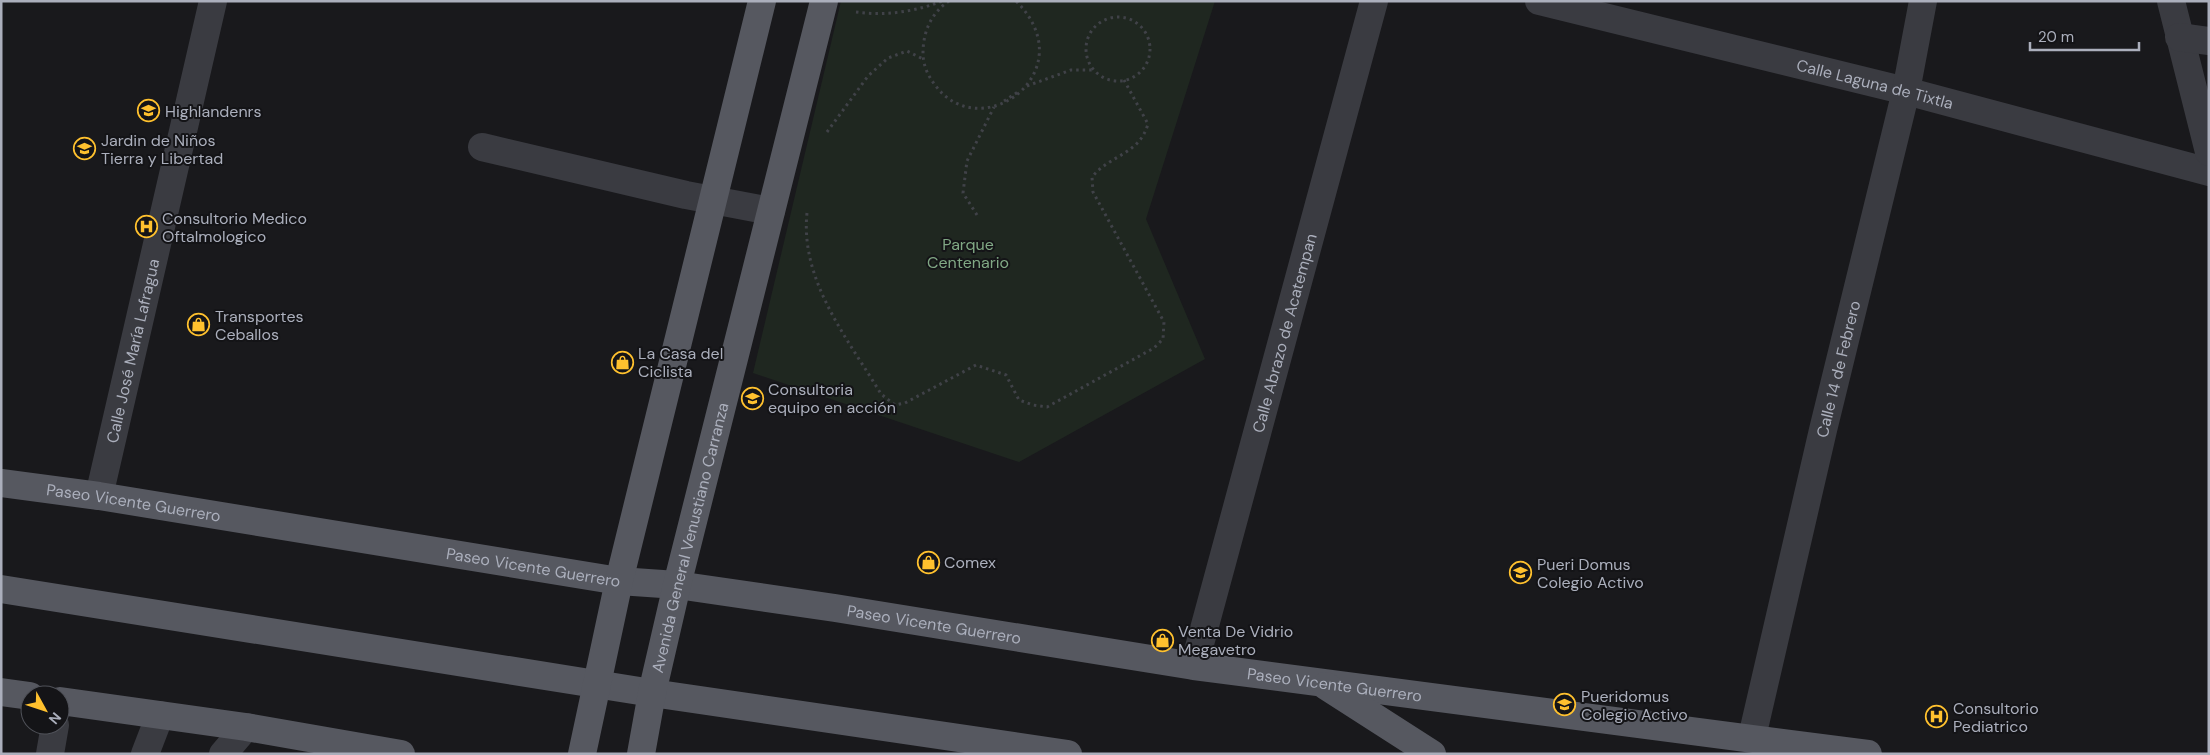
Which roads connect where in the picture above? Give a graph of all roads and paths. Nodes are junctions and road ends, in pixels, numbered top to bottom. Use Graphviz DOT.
graph roads {
  1 [pos="212,1"];
  2 [pos="762,1"];
  3 [pos="942,1"];
  4 [pos="949,1"];
  5 [pos="1016,1"];
  6 [pos="1374,1"];
  7 [pos="1540,1"];
  8 [pos="1923,1"];
  9 [pos="2171,1"];
  10 [pos="824,4"];
  11 [pos="2179,37"];
  12 [pos="2209,42"];
  13 [pos="923,59"];
  14 [pos="1094,70"];
  15 [pos="1124,80"];
  16 [pos="1027,86"];
  17 [pos="1906,91"];
  18 [pos="994,106"];
  19 [pos="823,140"];
  20 [pos="482,147"];
  21 [pos="2209,152"];
  22 [pos="2209,172"];
  23 [pos="714,201"];
  24 [pos="807,210"];
  25 [pos="770,211"];
  26 [pos="977,215"];
  27 [pos="1,483"];
  28 [pos="99,496"];
  29 [pos="619,582"];
  30 [pos="677,585"];
  31 [pos="1,589"];
  32 [pos="1194,666"];
  33 [pos="1321,682"];
  34 [pos="598,683"];
  35 [pos="1,692"];
  36 [pos="652,693"];
  37 [pos="20,695"];
  38 [pos="70,702"];
  39 [pos="160,715"];
  40 [pos="246,727"];
  41 [pos="53,735"];
  42 [pos="1752,737"];
  43 [pos="334,748"];
  44 [pos="50,754"];
  45 [pos="145,754"];
  46 [pos="223,754"];
  47 [pos="401,754"];
  48 [pos="582,754"];
  49 [pos="641,754"];
  50 [pos="1068,754"];
  51 [pos="1432,754"];
  52 [pos="1868,754"];
  1 -- 28 [label="street, Calle José María Lafragua"];
  2 -- 23 [label="main road"];
  3 -- 10 [label="path"];
  4 -- 13 [label="path"];
  5 -- 16 [label="path"];
  6 -- 32 [label="street, Calle Abrazo de Acatempan"];
  7 -- 17 [label="street, Calle Laguna de Tixtla"];
  8 -- 17 [label="street, Calle 14 de Febrero"];
  9 -- 11 [label="street"];
  10 -- 25 [label="main road, Avenida General Venustiano Carranza"];
  11 -- 12 [label="street"];
  11 -- 21 [label="street"];
  13 -- 18 [label="path"];
  13 -- 19 [label="path"];
  14 -- 15 [label="path"];
  14 -- 15 [label="path"];
  14 -- 16 [label="path"];
  15 -- 24 [label="path"];
  16 -- 18 [label="path"];
  17 -- 22 [label="street, Calle Laguna de Tixtla"];
  17 -- 42 [label="street, Calle 14 de Febrero"];
  18 -- 26 [label="path"];
  20 -- 23 [label="street"];
  23 -- 25 [label="street"];
  23 -- 29 [label="main road"];
  25 -- 30 [label="main road, Avenida General Venustiano Carranza"];
  27 -- 28 [label="main road, Paseo Vicente Guerrero"];
  28 -- 29 [label="main road, Paseo Vicente Guerrero"];
  29 -- 30 [label="main road, Paseo Vicente Guerrero"];
  29 -- 34 [label="main road"];
  30 -- 32 [label="main road, Paseo Vicente Guerrero"];
  30 -- 36 [label="main road, Avenida General Venustiano Carranza"];
  31 -- 34 [label="main road"];
  32 -- 33 [label="main road, Paseo Vicente Guerrero"];
  33 -- 42 [label="main road, Paseo Vicente Guerrero"];
  33 -- 51 [label="main road"];
  34 -- 36 [label="main road"];
  34 -- 48 [label="main road"];
  35 -- 37 [label="main road"];
  36 -- 49 [label="main road, Avenida General Venustiano Carranza"];
  36 -- 50 [label="main road"];
  38 -- 39 [label="main road"];
  39 -- 40 [label="main road"];
  39 -- 45 [label="street"];
  40 -- 43 [label="main road"];
  40 -- 46 [label="street"];
  41 -- 44 [label="street"];
  42 -- 52 [label="main road, Paseo Vicente Guerrero"];
  43 -- 47 [label="main road"];
}
